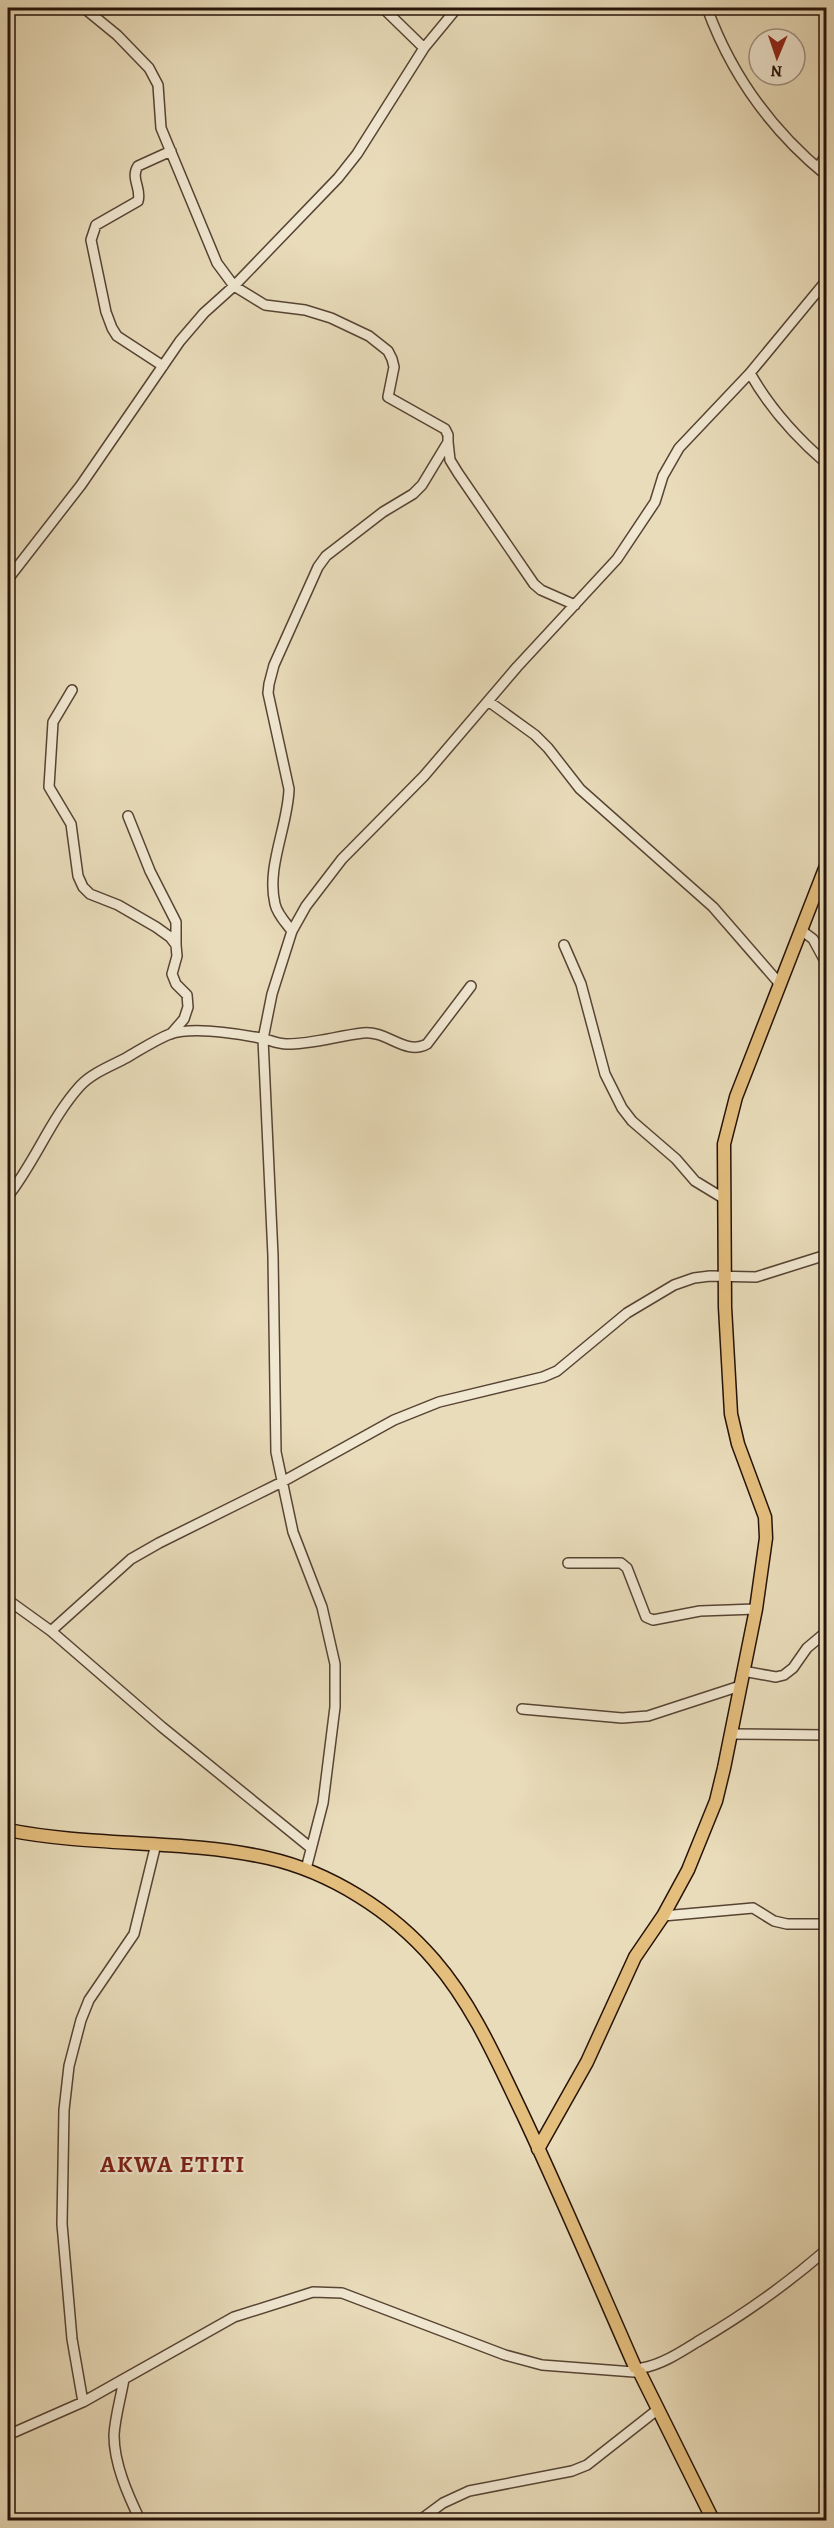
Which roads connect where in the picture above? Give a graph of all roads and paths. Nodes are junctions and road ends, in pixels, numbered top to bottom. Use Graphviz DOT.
graph roads {
  1 [pos="84,8"];
  2 [pos="383,8"];
  3 [pos="457,8"];
  4 [pos="707,8"];
  5 [pos="424,48"];
  6 [pos="171,152"];
  7 [pos="826,155"];
  8 [pos="818,168"];
  9 [pos="826,175"];
  10 [pos="826,281"];
  11 [pos="234,286"];
  12 [pos="163,366"];
  13 [pos="750,373"];
  14 [pos="448,442"];
  15 [pos="826,463"];
  16 [pos="8,579"];
  17 [pos="575,605"];
  18 [pos="72,690"];
  19 [pos="488,701"];
  20 [pos="128,816"];
  21 [pos="826,866"];
  22 [pos="801,930"];
  23 [pos="292,931"];
  24 [pos="176,945"];
  25 [pos="564,945"];
  26 [pos="826,963"];
  27 [pos="779,983"];
  28 [pos="471,986"];
  29 [pos="171,1034"];
  30 [pos="263,1039"];
  31 [pos="8,1196"];
  32 [pos="723,1198"];
  33 [pos="826,1255"];
  34 [pos="725,1276"];
  35 [pos="282,1482"];
  36 [pos="568,1563"];
  37 [pos="8,1600"];
  38 [pos="756,1609"];
  39 [pos="51,1631"];
  40 [pos="826,1632"];
  41 [pos="743,1671"];
  42 [pos="741,1686"];
  43 [pos="522,1709"];
  44 [pos="731,1734"];
  45 [pos="826,1736"];
  46 [pos="8,1830"];
  47 [pos="156,1844"];
  48 [pos="311,1848"];
  49 [pos="306,1869"];
  50 [pos="663,1916"];
  51 [pos="826,1924"];
  52 [pos="538,2148"];
  53 [pos="826,2250"];
  54 [pos="638,2370"];
  55 [pos="124,2379"];
  56 [pos="83,2402"];
  57 [pos="657,2410"];
  58 [pos="8,2435"];
  59 [pos="140,2520"];
  60 [pos="420,2520"];
  61 [pos="711,2520"];
  1 -- 6 [label="street"];
  2 -- 5 [label="street"];
  3 -- 5 [label="street"];
  4 -- 8 [label="street"];
  5 -- 11 [label="street"];
  6 -- 11 [label="street"];
  6 -- 12 [label="street"];
  7 -- 8 [label="street"];
  8 -- 9 [label="street"];
  10 -- 13 [label="street"];
  11 -- 12 [label="street"];
  11 -- 14 [label="street"];
  12 -- 16 [label="street"];
  13 -- 15 [label="street"];
  13 -- 17 [label="street"];
  14 -- 17 [label="street"];
  14 -- 23 [label="street"];
  17 -- 19 [label="street"];
  18 -- 24 [label="street"];
  19 -- 23 [label="street"];
  19 -- 27 [label="street"];
  20 -- 24 [label="street"];
  21 -- 22 [label="main road"];
  22 -- 26 [label="street"];
  22 -- 27 [label="main road"];
  23 -- 30 [label="street"];
  24 -- 29 [label="street"];
  25 -- 32 [label="street"];
  27 -- 32 [label="main road"];
  28 -- 30 [label="street"];
  29 -- 30 [label="street"];
  29 -- 31 [label="street"];
  30 -- 35 [label="street"];
  32 -- 34 [label="main road"];
  33 -- 34 [label="street"];
  34 -- 35 [label="street"];
  34 -- 38 [label="main road"];
  35 -- 39 [label="street"];
  35 -- 48 [label="street"];
  36 -- 38 [label="street"];
  37 -- 39 [label="street"];
  38 -- 41 [label="main road"];
  39 -- 48 [label="street"];
  40 -- 41 [label="street"];
  41 -- 42 [label="main road"];
  42 -- 43 [label="street"];
  42 -- 44 [label="main road"];
  44 -- 45 [label="street"];
  44 -- 50 [label="main road"];
  46 -- 47 [label="main road"];
  47 -- 49 [label="main road"];
  47 -- 56 [label="street"];
  48 -- 49 [label="street"];
  49 -- 52 [label="main road"];
  50 -- 51 [label="street"];
  50 -- 52 [label="main road"];
  52 -- 54 [label="main road"];
  53 -- 54 [label="street"];
  54 -- 55 [label="street"];
  54 -- 57 [label="main road"];
  55 -- 56 [label="street"];
  55 -- 59 [label="street"];
  56 -- 58 [label="street"];
  57 -- 60 [label="street"];
  57 -- 61 [label="main road"];
}
